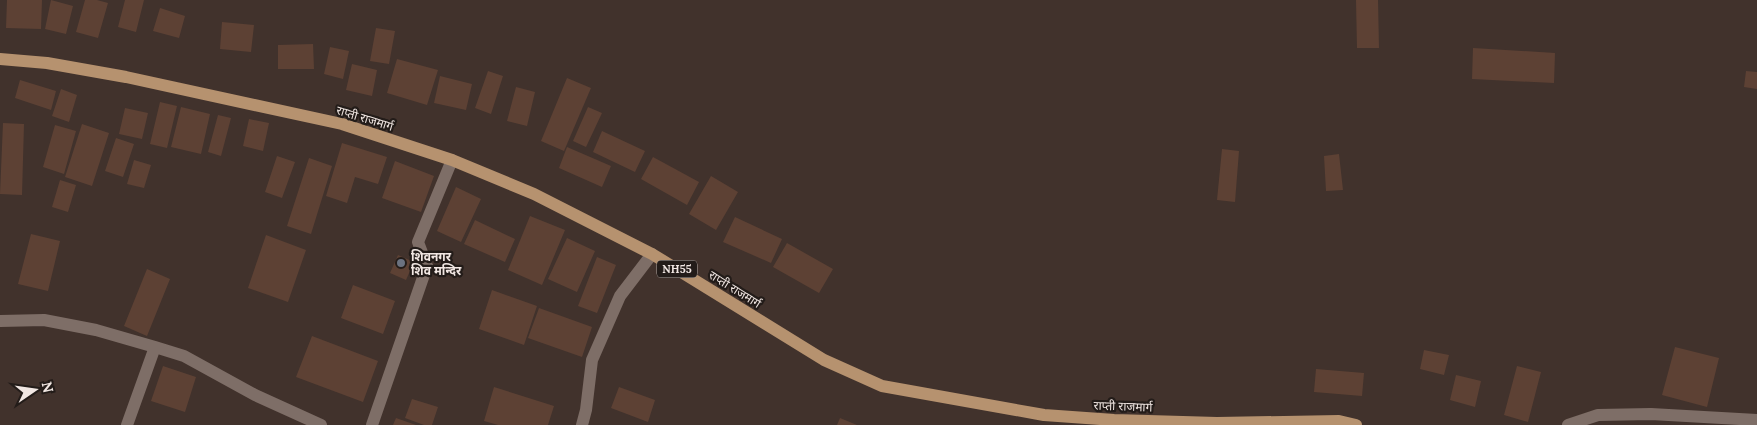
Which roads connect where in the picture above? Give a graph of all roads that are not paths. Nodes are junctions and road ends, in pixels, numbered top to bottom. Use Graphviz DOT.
graph roads {
  1 [pos="0,60"];
  2 [pos="452,160"];
  3 [pos="652,254"];
  4 [pos="0,322"];
  5 [pos="155,347"];
  6 [pos="1757,420"];
  7 [pos="127,425"];
  8 [pos="321,425"];
  9 [pos="372,425"];
  10 [pos="582,425"];
  11 [pos="1356,425"];
  12 [pos="1568,425"];
  1 -- 2 [label="main road, राप्ती राजमार्ग / NH55"];
  2 -- 3 [label="main road, राप्ती राजमार्ग / NH55"];
  2 -- 9 [label="street"];
  3 -- 10 [label="street"];
  3 -- 11 [label="main road, राप्ती राजमार्ग / NH55"];
  4 -- 5 [label="street"];
  5 -- 7 [label="street"];
  5 -- 8 [label="street"];
  6 -- 12 [label="street"];
}
